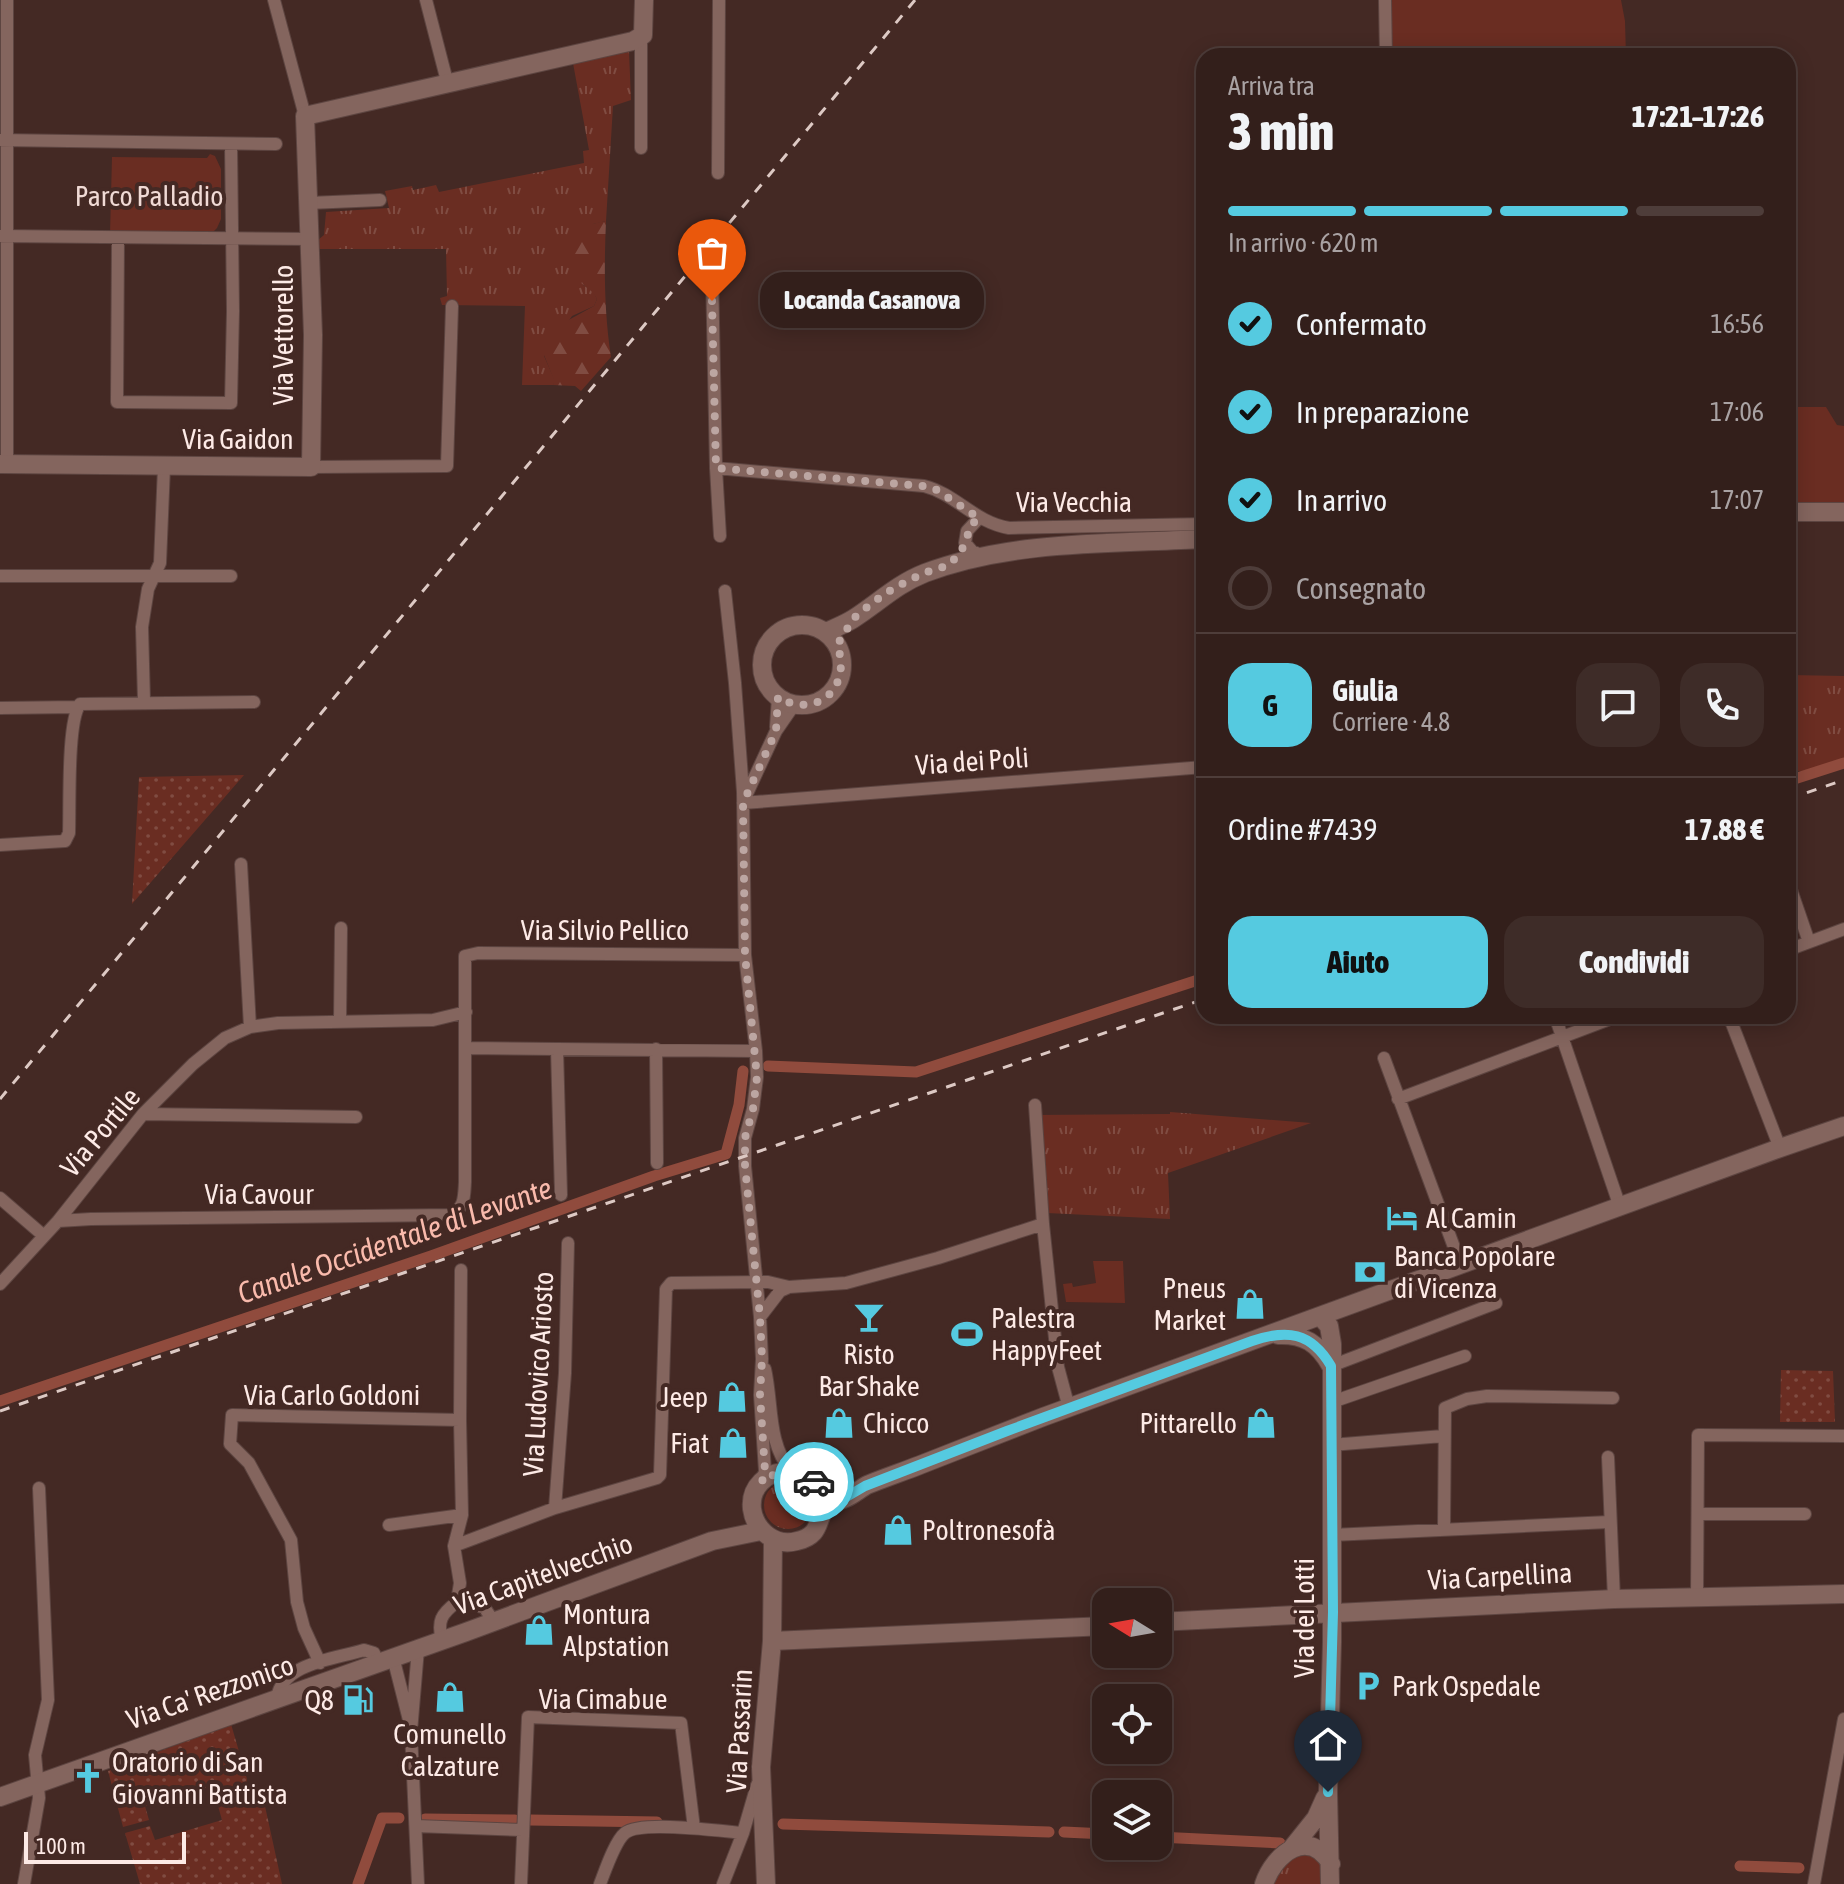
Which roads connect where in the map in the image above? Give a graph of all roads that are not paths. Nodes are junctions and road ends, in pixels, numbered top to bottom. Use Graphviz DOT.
graph roads {
  1 [pos="7,0"];
  2 [pos="274,0"];
  3 [pos="426,0"];
  4 [pos="644,0"];
  5 [pos="719,0"];
  6 [pos="1385,0"];
  7 [pos="641,38"];
  8 [pos="1386,48"];
  9 [pos="448,85"];
  10 [pos="305,116"];
  11 [pos="4,140"];
  12 [pos="231,144"];
  13 [pos="276,144"];
  14 [pos="641,148"];
  15 [pos="718,173"];
  16 [pos="380,200"];
  17 [pos="309,203"];
  18 [pos="4,236"];
  19 [pos="118,238"];
  20 [pos="232,238"];
  21 [pos="311,239"];
  22 [pos="712,273"];
  23 [pos="452,306"];
  24 [pos="3,464"];
  25 [pos="164,467"];
  26 [pos="311,467"];
  27 [pos="716,468"];
  28 [pos="1796,512"];
  29 [pos="1844,512"];
  30 [pos="979,518"];
  31 [pos="1196,524"];
  32 [pos="720,536"];
  33 [pos="1196,539"];
  34 [pos="965,543"];
  35 [pos="983,556"];
  36 [pos="949,565"];
  37 [pos="0,576"];
  38 [pos="154,576"];
  39 [pos="231,576"];
  40 [pos="725,591"];
  41 [pos="832,639"];
  42 [pos="144,701"];
  43 [pos="786,701"];
  44 [pos="254,702"];
  45 [pos="76,707"];
  46 [pos="0,708"];
  47 [pos="1196,768"];
  48 [pos="743,803"];
  49 [pos="0,845"];
  50 [pos="241,864"];
  51 [pos="1796,904"];
  52 [pos="341,928"];
  53 [pos="1844,929"];
  54 [pos="1809,942"];
  55 [pos="1796,947"];
  56 [pos="745,955"];
  57 [pos="466,1012"];
  58 [pos="340,1022"];
  59 [pos="1558,1024"];
  60 [pos="1597,1024"];
  61 [pos="1732,1024"];
  62 [pos="250,1027"];
  63 [pos="1563,1037"];
  64 [pos="467,1048"];
  65 [pos="557,1049"];
  66 [pos="656,1049"];
  67 [pos="756,1051"];
  68 [pos="1384,1058"];
  69 [pos="1398,1099"];
  70 [pos="1035,1105"];
  71 [pos="143,1114"];
  72 [pos="356,1117"];
  73 [pos="1844,1124"];
  74 [pos="1780,1148"];
  75 [pos="657,1163"];
  76 [pos="561,1195"];
  77 [pos="0,1198"];
  78 [pos="1620,1207"];
  79 [pos="58,1221"];
  80 [pos="1043,1224"];
  81 [pos="44,1236"];
  82 [pos="568,1243"];
  83 [pos="1461,1266"];
  84 [pos="461,1270"];
  85 [pos="755,1283"];
  86 [pos="0,1284"];
  87 [pos="789,1287"];
  88 [pos="1496,1303"];
  89 [pos="1355,1304"];
  90 [pos="760,1317"];
  91 [pos="1321,1317"];
  92 [pos="1267,1336"];
  93 [pos="1329,1355"];
  94 [pos="1465,1356"];
  95 [pos="762,1359"];
  96 [pos="1613,1398"];
  97 [pos="1332,1402"];
  98 [pos="1069,1408"];
  99 [pos="460,1420"];
  100 [pos="1443,1436"];
  101 [pos="1844,1436"];
  102 [pos="1331,1445"];
  103 [pos="1608,1457"];
  104 [pos="791,1471"];
  105 [pos="762,1482"];
  106 [pos="865,1486"];
  107 [pos="819,1487"];
  108 [pos="39,1488"];
  109 [pos="555,1508"];
  110 [pos="824,1510"];
  111 [pos="752,1511"];
  112 [pos="1698,1514"];
  113 [pos="1805,1514"];
  114 [pos="462,1515"];
  115 [pos="1609,1522"];
  116 [pos="389,1525"];
  117 [pos="1444,1530"];
  118 [pos="767,1535"];
  119 [pos="1332,1535"];
  120 [pos="712,1541"];
  121 [pos="799,1541"];
  122 [pos="454,1546"];
  123 [pos="772,1581"];
  124 [pos="1844,1594"];
  125 [pos="1697,1598"];
  126 [pos="1614,1599"];
  127 [pos="457,1602"];
  128 [pos="1333,1612"];
  129 [pos="1172,1621"];
  130 [pos="494,1622"];
  131 [pos="1092,1627"];
  132 [pos="442,1641"];
  133 [pos="772,1641"];
  134 [pos="418,1649"];
  135 [pos="386,1660"];
  136 [pos="320,1663"];
  137 [pos="277,1698"];
  138 [pos="1844,1719"];
  139 [pos="411,1732"];
  140 [pos="761,1767"];
  141 [pos="39,1782"];
  142 [pos="1328,1792"];
  143 [pos="0,1797"];
  144 [pos="416,1826"];
  145 [pos="694,1828"];
  146 [pos="522,1830"];
  147 [pos="743,1833"];
  148 [pos="1292,1848"];
  149 [pos="1331,1864"];
  150 [pos="24,1884"];
  151 [pos="418,1884"];
  152 [pos="521,1884"];
  153 [pos="600,1884"];
  154 [pos="723,1884"];
  155 [pos="766,1884"];
  156 [pos="1264,1884"];
  157 [pos="1330,1884"];
  158 [pos="1814,1884"];
  1 -- 11 [label="street"];
  2 -- 10 [label="street, Via Vettorello"];
  3 -- 9 [label="street"];
  4 -- 7 [label="street"];
  5 -- 15 [label="street"];
  6 -- 8 [label="street"];
  7 -- 9 [label="street"];
  7 -- 14 [label="street"];
  9 -- 10 [label="street"];
  10 -- 17 [label="street, Via Vettorello"];
  11 -- 12 [label="street"];
  11 -- 18 [label="street"];
  12 -- 13 [label="street"];
  12 -- 20 [label="street"];
  16 -- 17 [label="street"];
  17 -- 21 [label="street, Via Vettorello"];
  18 -- 19 [label="street"];
  18 -- 24 [label="street"];
  19 -- 20 [label="street"];
  19 -- 20 [label="street"];
  20 -- 21 [label="street"];
  21 -- 26 [label="street, Via Vettorello"];
  22 -- 27 [label="street"];
  23 -- 26 [label="street"];
  24 -- 25 [label="street, Via Gaidon"];
  25 -- 26 [label="street, Via Gaidon"];
  25 -- 38 [label="street"];
  27 -- 30 [label="street, Via Vecchia"];
  27 -- 32 [label="street"];
  28 -- 29 [label="street"];
  30 -- 31 [label="street, Via Vecchia"];
  30 -- 34 [label="street"];
  33 -- 35 [label="street"];
  34 -- 35 [label="street"];
  34 -- 36 [label="street"];
  35 -- 36 [label="street"];
  36 -- 41 [label="street"];
  37 -- 38 [label="street"];
  38 -- 39 [label="street"];
  38 -- 42 [label="street"];
  40 -- 48 [label="street"];
  41 -- 43 [label="street"];
  41 -- 43 [label="street"];
  42 -- 44 [label="street"];
  42 -- 45 [label="street"];
  43 -- 48 [label="street"];
  45 -- 46 [label="street"];
  45 -- 49 [label="street"];
  47 -- 48 [label="street, Via dei Poli"];
  48 -- 56 [label="street"];
  50 -- 62 [label="street"];
  51 -- 54 [label="street"];
  52 -- 58 [label="street"];
  53 -- 54 [label="street"];
  54 -- 55 [label="street"];
  56 -- 57 [label="street, Via Silvio Pellico"];
  56 -- 67 [label="street"];
  57 -- 58 [label="street, Via Portile"];
  57 -- 64 [label="street"];
  58 -- 62 [label="street, Via Portile"];
  59 -- 63 [label="street"];
  60 -- 63 [label="street"];
  61 -- 74 [label="street"];
  62 -- 71 [label="street, Via Portile"];
  63 -- 69 [label="street"];
  63 -- 78 [label="street"];
  64 -- 65 [label="street"];
  64 -- 79 [label="street, Via Cavour"];
  65 -- 66 [label="street"];
  65 -- 76 [label="street"];
  66 -- 67 [label="street"];
  66 -- 75 [label="street"];
  67 -- 85 [label="street"];
  68 -- 69 [label="street"];
  69 -- 83 [label="street"];
  70 -- 80 [label="street"];
  71 -- 72 [label="street"];
  71 -- 79 [label="street, Via Portile"];
  73 -- 74 [label="street"];
  74 -- 78 [label="street"];
  77 -- 81 [label="street"];
  78 -- 83 [label="street"];
  79 -- 81 [label="street, Via Portile"];
  80 -- 87 [label="street"];
  80 -- 98 [label="street"];
  81 -- 86 [label="street, Via Portile"];
  82 -- 109 [label="street, Via Ludovico Ariosto"];
  83 -- 89 [label="street"];
  84 -- 99 [label="street"];
  85 -- 87 [label="street"];
  85 -- 90 [label="street"];
  85 -- 109 [label="street"];
  87 -- 90 [label="street"];
  88 -- 93 [label="street"];
  89 -- 91 [label="street"];
  89 -- 93 [label="street"];
  90 -- 95 [label="street"];
  91 -- 92 [label="street"];
  91 -- 93 [label="street, Via dei Lotti"];
  92 -- 93 [label="street"];
  92 -- 98 [label="street"];
  93 -- 97 [label="street, Via dei Lotti"];
  94 -- 97 [label="street"];
  95 -- 104 [label="street"];
  95 -- 105 [label="street"];
  96 -- 100 [label="street"];
  97 -- 102 [label="street, Via dei Lotti"];
  98 -- 106 [label="street"];
  99 -- 114 [label="street"];
  99 -- 136 [label="street, Via Carlo Goldoni"];
  100 -- 102 [label="street"];
  100 -- 117 [label="street"];
  101 -- 112 [label="street"];
  102 -- 119 [label="street, Via dei Lotti"];
  103 -- 115 [label="street"];
  104 -- 105 [label="street"];
  104 -- 107 [label="street"];
  105 -- 111 [label="street"];
  106 -- 107 [label="street"];
  106 -- 110 [label="street"];
  107 -- 110 [label="street"];
  108 -- 141 [label="street"];
  109 -- 122 [label="street"];
  110 -- 121 [label="street"];
  111 -- 118 [label="street"];
  111 -- 120 [label="street, Via Capitelvecchio"];
  112 -- 113 [label="street"];
  112 -- 125 [label="street"];
  114 -- 116 [label="street"];
  114 -- 122 [label="street"];
  115 -- 117 [label="street"];
  115 -- 126 [label="street"];
  117 -- 119 [label="street"];
  118 -- 120 [label="street, Via Capitelvecchio"];
  118 -- 121 [label="street, Via Capitelvecchio"];
  118 -- 123 [label="street, Via Passarin"];
  119 -- 128 [label="street, Via dei Lotti"];
  120 -- 130 [label="street, Via Capitelvecchio"];
  121 -- 123 [label="street"];
  122 -- 127 [label="street"];
  123 -- 133 [label="street, Via Passarin"];
  124 -- 125 [label="street, Via Carpellina"];
  125 -- 126 [label="street, Via Carpellina"];
  126 -- 128 [label="street, Via Carpellina"];
  127 -- 130 [label="street"];
  127 -- 132 [label="street"];
  128 -- 129 [label="street, Via Carpellina"];
  128 -- 142 [label="street, Via dei Lotti"];
  130 -- 132 [label="street, Via Capitelvecchio"];
  131 -- 133 [label="street"];
  132 -- 134 [label="street, Via Capitelvecchio"];
  133 -- 140 [label="street, Via Passarin"];
  134 -- 135 [label="street, Via Capitelvecchio"];
  134 -- 139 [label="street"];
  135 -- 136 [label="street"];
  135 -- 137 [label="street, Via Ca' Rezzonico"];
  135 -- 139 [label="street"];
  136 -- 137 [label="street"];
  137 -- 141 [label="street, Via Ca' Rezzonico"];
  138 -- 158 [label="street"];
  139 -- 144 [label="street"];
  140 -- 147 [label="street"];
  140 -- 155 [label="street, Via Passarin"];
  141 -- 143 [label="street, Via Ca' Rezzonico"];
  141 -- 150 [label="street"];
  142 -- 148 [label="street, Via dei Lotti"];
  142 -- 149 [label="street, Via dei Lotti"];
  144 -- 146 [label="street"];
  144 -- 151 [label="street"];
  145 -- 146 [label="street, Via Cimabue"];
  145 -- 147 [label="street"];
  145 -- 153 [label="street"];
  146 -- 152 [label="street"];
  147 -- 154 [label="street"];
  148 -- 149 [label="street"];
  148 -- 156 [label="street, Via dei Lotti"];
  149 -- 157 [label="street, Via dei Lotti"];
}
